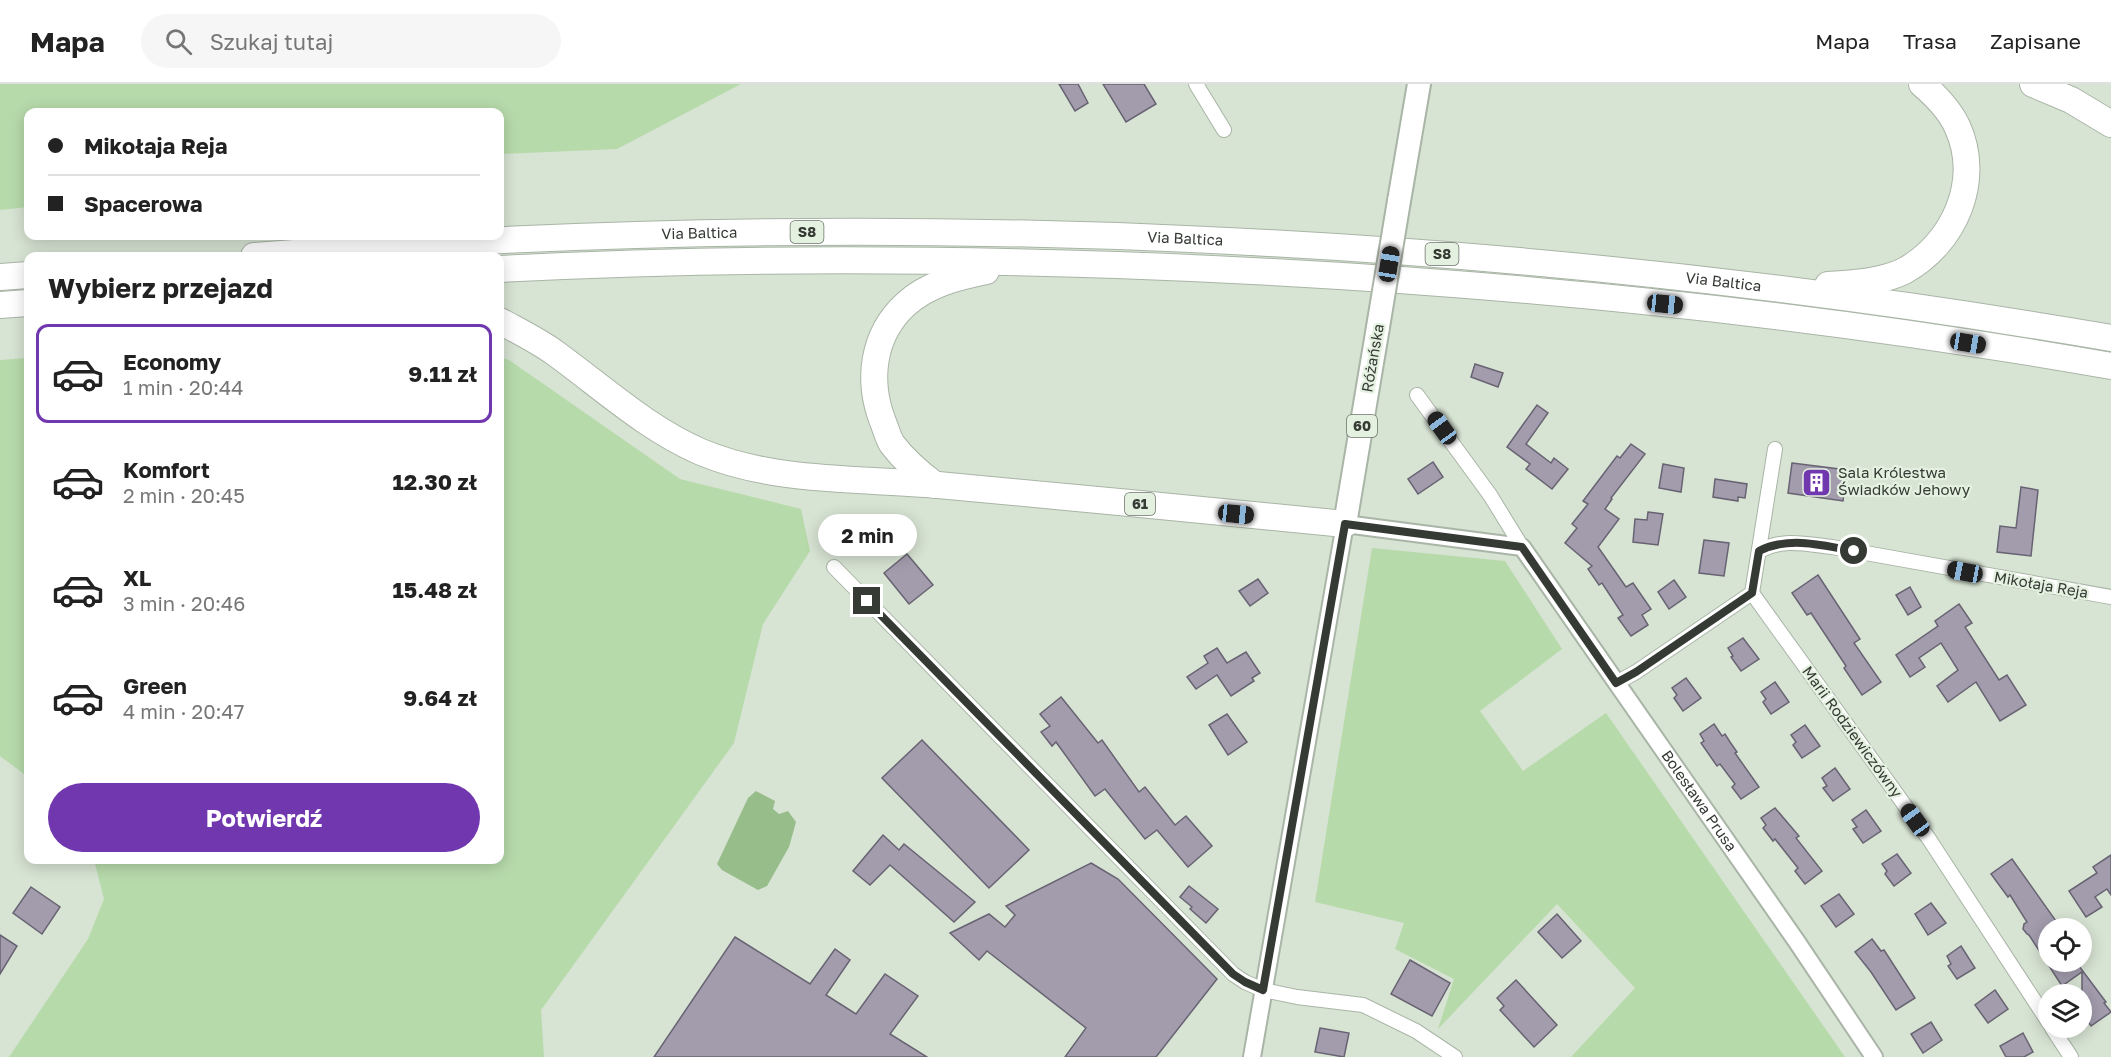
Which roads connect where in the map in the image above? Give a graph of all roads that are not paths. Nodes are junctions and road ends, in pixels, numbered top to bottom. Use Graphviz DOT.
graph roads {
  1 [pos="1196,84"];
  2 [pos="1419,84"];
  3 [pos="1922,84"];
  4 [pos="2033,84"];
  5 [pos="2111,124"];
  6 [pos="1224,130"];
  7 [pos="322,252"];
  8 [pos="1029,262"];
  9 [pos="504,269"];
  10 [pos="24,275"];
  11 [pos="0,277"];
  12 [pos="1780,289"];
  13 [pos="24,303"];
  14 [pos="0,305"];
  15 [pos="504,323"];
  16 [pos="2111,338"];
  17 [pos="2111,366"];
  18 [pos="1418,395"];
  19 [pos="1775,449"];
  20 [pos="935,484"];
  21 [pos="1345,524"];
  22 [pos="1522,547"];
  23 [pos="1759,551"];
  24 [pos="834,567"];
  25 [pos="1752,593"];
  26 [pos="2111,597"];
  27 [pos="1616,683"];
  28 [pos="1263,990"];
  29 [pos="2038,1006"];
  30 [pos="2059,1038"];
  31 [pos="1252,1057"];
  32 [pos="1455,1057"];
  33 [pos="1874,1057"];
  34 [pos="2071,1057"];
  1 -- 6 [label="street"];
  2 -- 21 [label="main road, Różańska / 60, bridge"];
  3 -- 12 [label="highway"];
  4 -- 5 [label="highway"];
  7 -- 12 [label="highway, Via Baltica / S8"];
  8 -- 9 [label="highway, Via Baltica / S8"];
  8 -- 17 [label="highway, Via Baltica / S8"];
  8 -- 20 [label="highway"];
  10 -- 11 [label="highway"];
  12 -- 16 [label="highway, Via Baltica / S8"];
  13 -- 14 [label="highway"];
  15 -- 20 [label="highway"];
  18 -- 22 [label="street, Bolesława Prusa"];
  19 -- 23 [label="street"];
  20 -- 21 [label="highway, 61"];
  21 -- 22 [label="street"];
  21 -- 28 [label="street, Różańska"];
  22 -- 27 [label="street, Bolesława Prusa"];
  23 -- 25 [label="street"];
  23 -- 26 [label="street, Mikołaja Reja"];
  24 -- 28 [label="street"];
  25 -- 27 [label="street"];
  25 -- 29 [label="street, Marii Rodziewiczówny"];
  27 -- 33 [label="street, Bolesława Prusa"];
  28 -- 31 [label="street, Różańska"];
  28 -- 32 [label="street"];
  30 -- 34 [label="street"];
}
